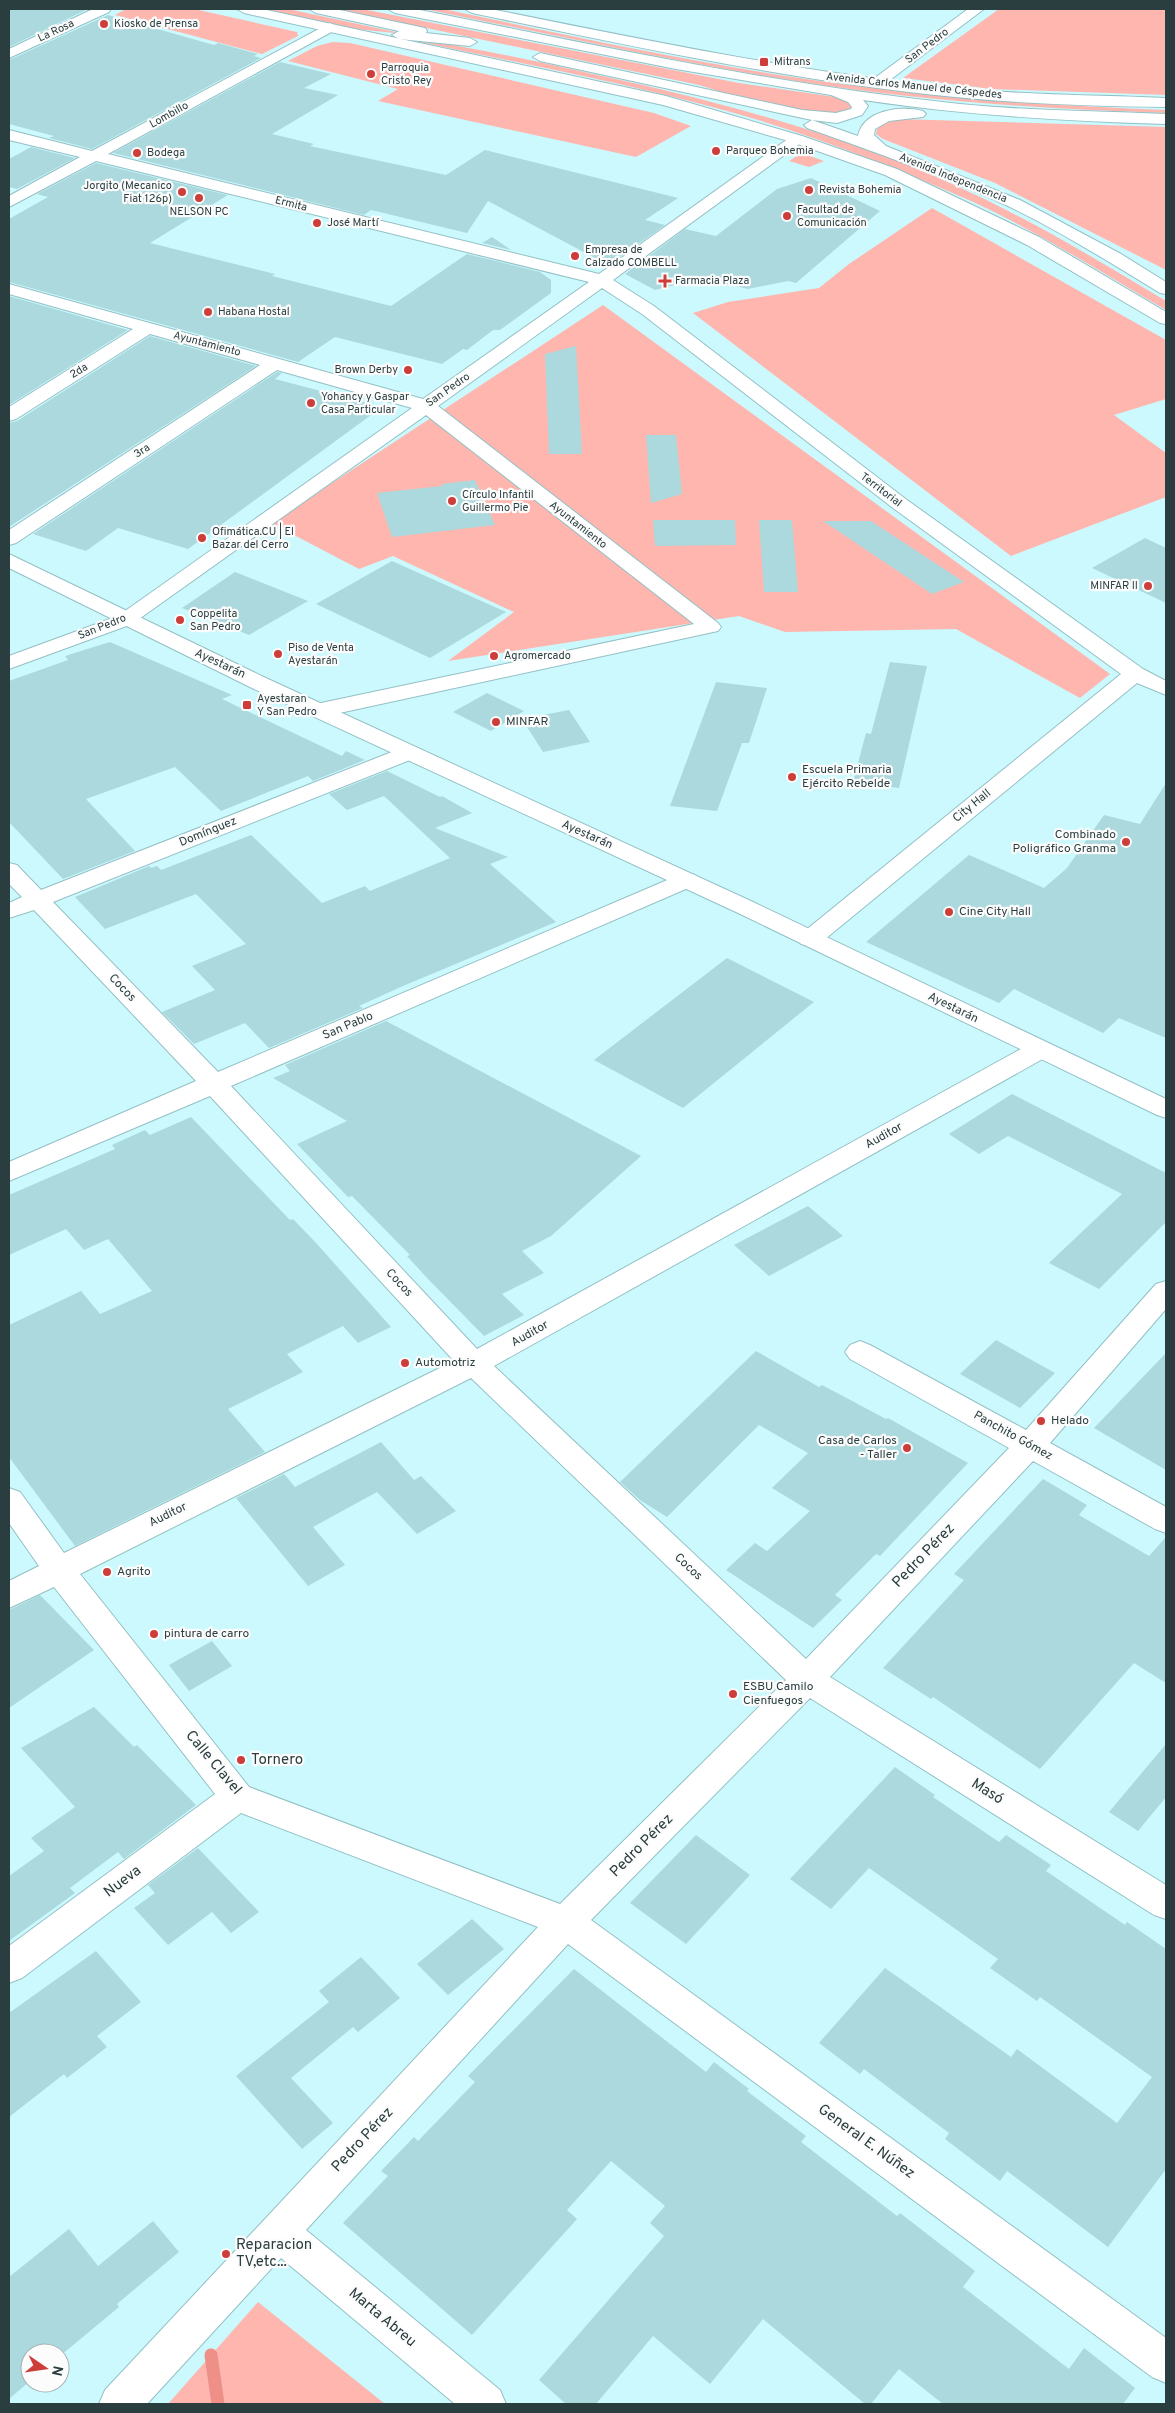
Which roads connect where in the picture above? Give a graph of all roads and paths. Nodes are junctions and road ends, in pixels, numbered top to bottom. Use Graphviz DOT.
graph roads {
  1 [pos="104,9"];
  2 [pos="244,9"];
  3 [pos="316,9"];
  4 [pos="395,9"];
  5 [pos="472,9"];
  6 [pos="977,9"];
  7 [pos="330,27"];
  8 [pos="346,31"];
  9 [pos="470,42"];
  10 [pos="488,46"];
  11 [pos="664,48"];
  12 [pos="9,54"];
  13 [pos="526,54"];
  14 [pos="732,75"];
  15 [pos="878,82"];
  16 [pos="835,92"];
  17 [pos="727,99"];
  18 [pos="1166,103"];
  19 [pos="1087,116"];
  20 [pos="1166,119"];
  21 [pos="9,136"];
  22 [pos="797,138"];
  23 [pos="881,149"];
  24 [pos="94,156"];
  25 [pos="9,202"];
  26 [pos="602,280"];
  27 [pos="9,288"];
  28 [pos="1166,289"];
  29 [pos="33,295"];
  30 [pos="9,309"];
  31 [pos="1166,319"];
  32 [pos="148,328"];
  33 [pos="275,363"];
  34 [pos="426,406"];
  35 [pos="9,415"];
  36 [pos="9,539"];
  37 [pos="9,560"];
  38 [pos="125,620"];
  39 [pos="9,663"];
  40 [pos="1135,674"];
  41 [pos="1166,689"];
  42 [pos="320,710"];
  43 [pos="407,753"];
  44 [pos="9,870"];
  45 [pos="687,880"];
  46 [pos="36,900"];
  47 [pos="9,911"];
  48 [pos="810,939"];
  49 [pos="1039,1050"];
  50 [pos="214,1084"];
  51 [pos="1166,1110"];
  52 [pos="9,1172"];
  53 [pos="1166,1291"];
  54 [pos="860,1352"];
  55 [pos="474,1364"];
  56 [pos="1030,1445"];
  57 [pos="9,1500"];
  58 [pos="1166,1521"];
  59 [pos="58,1569"];
  60 [pos="9,1595"];
  61 [pos="807,1680"];
  62 [pos="237,1797"];
  63 [pos="1166,1904"];
  64 [pos="566,1922"];
  65 [pos="9,1968"];
  66 [pos="278,2232"];
  67 [pos="1166,2362"];
  68 [pos="119,2404"];
  69 [pos="486,2404"];
  1 -- 12 [label="main road, La Rosa"];
  2 -- 7 [label="main road"];
  3 -- 9 [label="main road"];
  4 -- 14 [label="main road"];
  5 -- 11 [label="main road"];
  6 -- 15 [label="main road, San Pedro"];
  7 -- 8 [label="main road"];
  7 -- 24 [label="main road, Lombillo"];
  8 -- 9 [label="main road"];
  8 -- 22 [label="main road, Avenida Independencia"];
  9 -- 10 [label="main road"];
  11 -- 14 [label="main road"];
  11 -- 15 [label="main road, Avenida Carlos Manuel de Céspedes"];
  13 -- 17 [label="main road"];
  14 -- 16 [label="main road, Avenida Carlos Manuel de Céspedes"];
  15 -- 18 [label="main road, Avenida Carlos Manuel de Céspedes"];
  16 -- 17 [label="main road"];
  16 -- 19 [label="main road, Avenida Carlos Manuel de Céspedes"];
  17 -- 23 [label="main road, Avenida Independencia"];
  19 -- 20 [label="main road, Avenida Carlos Manuel de Céspedes"];
  19 -- 23 [label="main road"];
  21 -- 24 [label="main road, Ermita"];
  22 -- 26 [label="main road, San Pedro"];
  22 -- 31 [label="main road, Avenida Independencia"];
  23 -- 28 [label="main road, Avenida Independencia"];
  24 -- 25 [label="main road, Lombillo"];
  24 -- 26 [label="main road, Ermita"];
  26 -- 34 [label="main road, San Pedro"];
  26 -- 40 [label="main road, Territorial"];
  27 -- 29 [label="main road, Ayuntamiento"];
  29 -- 30 [label="main road"];
  29 -- 32 [label="main road, Ayuntamiento"];
  32 -- 33 [label="main road, Ayuntamiento"];
  32 -- 35 [label="main road, 2da"];
  33 -- 34 [label="main road, Ayuntamiento"];
  33 -- 36 [label="main road, 3ra"];
  34 -- 38 [label="main road, San Pedro"];
  34 -- 42 [label="main road, Ayuntamiento"];
  37 -- 38 [label="main road, Ayestarán"];
  38 -- 39 [label="main road, San Pedro"];
  38 -- 42 [label="main road, Ayestarán"];
  40 -- 41 [label="main road, Territorial"];
  40 -- 48 [label="main road, City Hall"];
  42 -- 43 [label="main road, Ayestarán"];
  43 -- 45 [label="main road, Ayestarán"];
  43 -- 46 [label="main road, Domínguez"];
  44 -- 46 [label="main road, Cocos"];
  45 -- 48 [label="main road, Ayestarán"];
  45 -- 50 [label="main road, San Pablo"];
  46 -- 47 [label="main road, Domínguez"];
  46 -- 50 [label="main road, Cocos"];
  48 -- 49 [label="main road, Ayestarán"];
  49 -- 51 [label="main road, Ayestarán"];
  49 -- 55 [label="main road, Auditor"];
  50 -- 52 [label="main road, San Pablo"];
  50 -- 55 [label="main road, Cocos"];
  53 -- 56 [label="main road, Pedro Pérez"];
  54 -- 56 [label="main road, Panchito Gómez"];
  55 -- 59 [label="main road, Auditor"];
  55 -- 61 [label="main road, Cocos"];
  56 -- 58 [label="main road, Panchito Gómez"];
  56 -- 61 [label="main road, Pedro Pérez"];
  57 -- 59 [label="main road, Calle Clavel"];
  59 -- 60 [label="main road, Auditor"];
  59 -- 62 [label="main road, Calle Clavel"];
  61 -- 63 [label="main road, Masó"];
  61 -- 64 [label="main road, Pedro Pérez"];
  62 -- 64 [label="main road, Calle Clavel"];
  62 -- 65 [label="main road, Nueva"];
  64 -- 66 [label="main road, Pedro Pérez"];
  64 -- 67 [label="main road, General E. Núñez"];
  66 -- 68 [label="main road, Pedro Pérez"];
  66 -- 69 [label="main road, Marta Abreu"];
}
